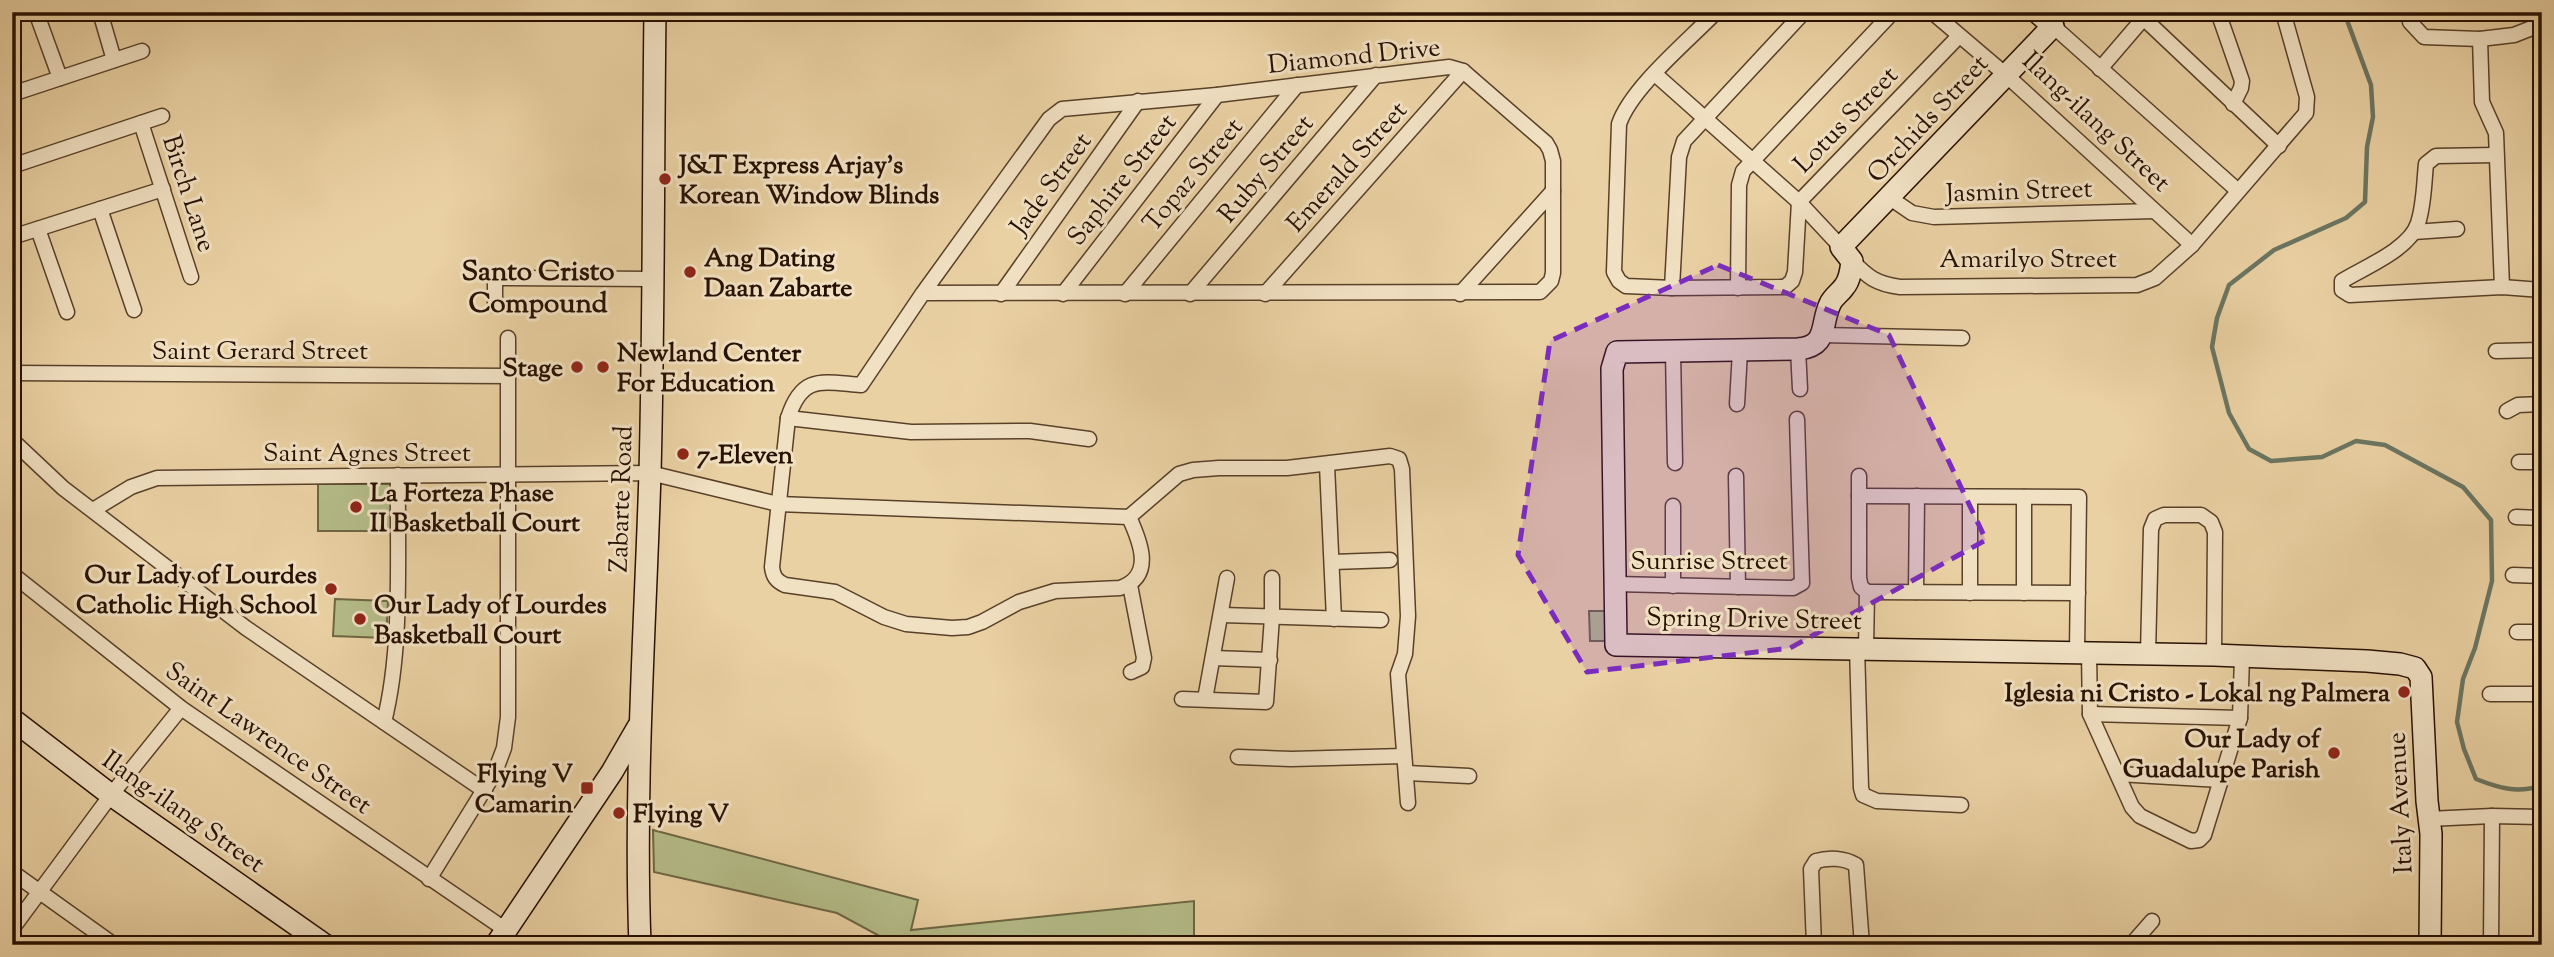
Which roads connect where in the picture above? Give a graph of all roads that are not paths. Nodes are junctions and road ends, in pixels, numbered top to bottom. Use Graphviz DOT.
graph roads {
  1 [pos="36,12"];
  2 [pos="100,12"];
  3 [pos="655,12"];
  4 [pos="1716,12"];
  5 [pos="1804,12"];
  6 [pos="1893,12"];
  7 [pos="1932,12"];
  8 [pos="2218,12"];
  9 [pos="2283,12"];
  10 [pos="2409,12"];
  11 [pos="2143,14"];
  12 [pos="2045,19"];
  13 [pos="2542,24"];
  14 [pos="1959,36"];
  15 [pos="2480,39"];
  16 [pos="142,51"];
  17 [pos="114,60"];
  18 [pos="2100,69"];
  19 [pos="1463,71"];
  20 [pos="1655,74"];
  21 [pos="1376,75"];
  22 [pos="2006,75"];
  23 [pos="60,78"];
  24 [pos="1297,85"];
  25 [pos="12,94"];
  26 [pos="1217,95"];
  27 [pos="1139,101"];
  28 [pos="2233,104"];
  29 [pos="162,116"];
  30 [pos="1705,118"];
  31 [pos="141,123"];
  32 [pos="2279,146"];
  33 [pos="2496,155"];
  34 [pos="1752,159"];
  35 [pos="12,166"];
  36 [pos="163,189"];
  37 [pos="2237,190"];
  38 [pos="1553,191"];
  39 [pos="1890,198"];
  40 [pos="1798,202"];
  41 [pos="100,209"];
  42 [pos="2154,211"];
  43 [pos="38,229"];
  44 [pos="2457,229"];
  45 [pos="2414,232"];
  46 [pos="12,237"];
  47 [pos="2192,245"];
  48 [pos="1847,254"];
  49 [pos="191,277"];
  50 [pos="652,279"];
  51 [pos="2501,287"];
  52 [pos="1672,288"];
  53 [pos="1738,288"];
  54 [pos="2542,290"];
  55 [pos="923,293"];
  56 [pos="1001,294"];
  57 [pos="1063,294"];
  58 [pos="1125,294"];
  59 [pos="1190,294"];
  60 [pos="1265,294"];
  61 [pos="1460,294"];
  62 [pos="495,306"];
  63 [pos="134,310"];
  64 [pos="68,312"];
  65 [pos="1822,335"];
  66 [pos="508,338"];
  67 [pos="1962,338"];
  68 [pos="1798,349"];
  69 [pos="2542,350"];
  70 [pos="1673,351"];
  71 [pos="1740,351"];
  72 [pos="2496,351"];
  73 [pos="12,373"];
  74 [pos="508,376"];
  75 [pos="1800,388"];
  76 [pos="1737,404"];
  77 [pos="2542,404"];
  78 [pos="2507,411"];
  79 [pos="788,418"];
  80 [pos="1797,419"];
  81 [pos="1089,439"];
  82 [pos="12,440"];
  83 [pos="2519,462"];
  84 [pos="2542,462"];
  85 [pos="1675,463"];
  86 [pos="1327,465"];
  87 [pos="650,473"];
  88 [pos="398,475"];
  89 [pos="507,475"];
  90 [pos="1860,475"];
  91 [pos="1736,476"];
  92 [pos="1860,496"];
  93 [pos="1917,496"];
  94 [pos="1970,496"];
  95 [pos="2024,497"];
  96 [pos="778,504"];
  97 [pos="1673,506"];
  98 [pos="93,510"];
  99 [pos="1129,517"];
  100 [pos="2516,517"];
  101 [pos="2542,518"];
  102 [pos="1390,560"];
  103 [pos="1333,562"];
  104 [pos="12,574"];
  105 [pos="2513,575"];
  106 [pos="2542,576"];
  107 [pos="1227,578"];
  108 [pos="1272,578"];
  109 [pos="1615,584"];
  110 [pos="1130,585"];
  111 [pos="1673,586"];
  112 [pos="1738,587"];
  113 [pos="1867,593"];
  114 [pos="1916,593"];
  115 [pos="1970,593"];
  116 [pos="2024,593"];
  117 [pos="2078,593"];
  118 [pos="1222,615"];
  119 [pos="1272,617"];
  120 [pos="1334,619"];
  121 [pos="1381,620"];
  122 [pos="2517,632"];
  123 [pos="2542,632"];
  124 [pos="1862,647"];
  125 [pos="2083,652"];
  126 [pos="2148,654"];
  127 [pos="2214,655"];
  128 [pos="2242,657"];
  129 [pos="1213,658"];
  130 [pos="1270,660"];
  131 [pos="2367,661"];
  132 [pos="1131,672"];
  133 [pos="2490,694"];
  134 [pos="2542,694"];
  135 [pos="1182,699"];
  136 [pos="1205,699"];
  137 [pos="181,708"];
  138 [pos="2090,714"];
  139 [pos="2240,718"];
  140 [pos="12,719"];
  141 [pos="384,722"];
  142 [pos="639,725"];
  143 [pos="1404,756"];
  144 [pos="1238,757"];
  145 [pos="1408,773"];
  146 [pos="2119,774"];
  147 [pos="1469,776"];
  148 [pos="2220,780"];
  149 [pos="485,791"];
  150 [pos="111,795"];
  151 [pos="1408,803"];
  152 [pos="1961,805"];
  153 [pos="2491,816"];
  154 [pos="2542,817"];
  155 [pos="2428,819"];
  156 [pos="12,872"];
  157 [pos="429,879"];
  158 [pos="39,893"];
  159 [pos="2152,921"];
  160 [pos="12,929"];
  161 [pos="501,937"];
  162 [pos="114,945"];
  163 [pos="325,945"];
  164 [pos="640,945"];
  165 [pos="1814,945"];
  166 [pos="1862,945"];
  167 [pos="2131,945"];
  168 [pos="2430,945"];
  169 [pos="2491,945"];
  1 -- 23 [label="street"];
  2 -- 17 [label="street"];
  3 -- 50 [label="street, Zabarte Road"];
  4 -- 20 [label="street"];
  5 -- 30 [label="street"];
  6 -- 34 [label="street"];
  7 -- 14 [label="street, Ilang-ilang Street"];
  8 -- 28 [label="street"];
  9 -- 32 [label="street, Amarilyo Street"];
  10 -- 15 [label="street"];
  11 -- 18 [label="street"];
  11 -- 28 [label="street"];
  12 -- 18 [label="street"];
  12 -- 22 [label="street, Orchids Street"];
  13 -- 15 [label="street"];
  14 -- 22 [label="street, Ilang-ilang Street"];
  14 -- 40 [label="street, Lotus Street"];
  15 -- 33 [label="street"];
  16 -- 17 [label="street"];
  17 -- 23 [label="street"];
  18 -- 37 [label="street"];
  19 -- 21 [label="street, Diamond Drive"];
  19 -- 38 [label="street, Diamond Drive"];
  19 -- 60 [label="street, Emerald Street"];
  20 -- 30 [label="street, Amarilyo Street"];
  20 -- 52 [label="street"];
  21 -- 24 [label="street, Diamond Drive"];
  21 -- 59 [label="street, Ruby Street"];
  22 -- 39 [label="street, Orchids Street"];
  22 -- 42 [label="street, Ilang-ilang Street"];
  23 -- 25 [label="street"];
  24 -- 26 [label="street, Diamond Drive"];
  24 -- 58 [label="street, Topaz Street"];
  26 -- 27 [label="street, Diamond Drive"];
  26 -- 57 [label="street, Saphire Street"];
  27 -- 55 [label="street, Diamond Drive"];
  27 -- 56 [label="street, Jade Street"];
  28 -- 32 [label="street"];
  29 -- 31 [label="street"];
  30 -- 34 [label="street, Amarilyo Street"];
  30 -- 52 [label="street"];
  31 -- 35 [label="street"];
  31 -- 36 [label="street, Birch Lane"];
  32 -- 37 [label="street, Amarilyo Street"];
  33 -- 45 [label="street"];
  33 -- 51 [label="street"];
  34 -- 40 [label="street, Amarilyo Street"];
  34 -- 53 [label="street"];
  36 -- 41 [label="street"];
  36 -- 49 [label="street, Birch Lane"];
  37 -- 47 [label="street, Amarilyo Street"];
  38 -- 61 [label="street"];
  38 -- 61 [label="street, Diamond Drive"];
  39 -- 42 [label="street, Jasmin Street"];
  39 -- 48 [label="street, Orchids Street"];
  40 -- 48 [label="street, Amarilyo Street"];
  40 -- 53 [label="street, Lotus Street"];
  41 -- 43 [label="street"];
  41 -- 63 [label="street"];
  42 -- 47 [label="street, Ilang-ilang Street"];
  43 -- 46 [label="street"];
  43 -- 64 [label="street"];
  44 -- 45 [label="street"];
  45 -- 51 [label="street"];
  47 -- 48 [label="street, Amarilyo Street"];
  48 -- 65 [label="street, Orchids Street"];
  50 -- 62 [label="street"];
  50 -- 87 [label="street, Zabarte Road"];
  51 -- 54 [label="street"];
  52 -- 53 [label="street"];
  55 -- 56 [label="street, Diamond Drive"];
  55 -- 79 [label="street"];
  56 -- 57 [label="street, Diamond Drive"];
  57 -- 58 [label="street, Diamond Drive"];
  58 -- 59 [label="street, Diamond Drive"];
  59 -- 60 [label="street, Diamond Drive"];
  60 -- 61 [label="street, Diamond Drive"];
  65 -- 67 [label="street"];
  65 -- 68 [label="street"];
  66 -- 74 [label="street"];
  68 -- 71 [label="street, Spring Drive Street"];
  68 -- 75 [label="street"];
  69 -- 72 [label="street"];
  70 -- 71 [label="street, Spring Drive Street"];
  70 -- 85 [label="street"];
  70 -- 109 [label="street, Spring Drive Street"];
  71 -- 76 [label="street"];
  73 -- 74 [label="street, Saint Gerard Street"];
  74 -- 89 [label="street"];
  77 -- 78 [label="street"];
  79 -- 81 [label="street"];
  79 -- 96 [label="street"];
  80 -- 112 [label="street, Sunrise Street"];
  82 -- 98 [label="street"];
  83 -- 84 [label="street"];
  86 -- 99 [label="street"];
  86 -- 103 [label="street"];
  86 -- 143 [label="street"];
  87 -- 89 [label="street, Saint Agnes Street"];
  87 -- 96 [label="street, Saint Agnes Street"];
  87 -- 142 [label="street, Zabarte Road"];
  88 -- 89 [label="street, Saint Agnes Street"];
  88 -- 98 [label="street, Saint Agnes Street"];
  88 -- 141 [label="street"];
  89 -- 149 [label="street"];
  90 -- 92 [label="street"];
  91 -- 112 [label="street"];
  92 -- 93 [label="street"];
  92 -- 113 [label="street"];
  93 -- 94 [label="street"];
  93 -- 114 [label="street"];
  94 -- 95 [label="street"];
  94 -- 115 [label="street"];
  95 -- 116 [label="street"];
  95 -- 117 [label="street"];
  96 -- 99 [label="street, Saint Agnes Street"];
  96 -- 110 [label="street"];
  97 -- 111 [label="street"];
  98 -- 141 [label="street"];
  99 -- 110 [label="street"];
  100 -- 101 [label="street"];
  102 -- 103 [label="street"];
  103 -- 120 [label="street"];
  104 -- 137 [label="street, Saint Lawrence Street"];
  105 -- 106 [label="street"];
  107 -- 118 [label="street"];
  108 -- 119 [label="street"];
  109 -- 111 [label="street, Sunrise Street"];
  109 -- 124 [label="street, Spring Drive Street"];
  110 -- 132 [label="street"];
  111 -- 112 [label="street, Sunrise Street"];
  113 -- 114 [label="street"];
  113 -- 124 [label="street"];
  114 -- 115 [label="street"];
  115 -- 116 [label="street"];
  116 -- 117 [label="street"];
  117 -- 125 [label="street"];
  118 -- 119 [label="street"];
  118 -- 129 [label="street"];
  119 -- 120 [label="street"];
  119 -- 130 [label="street"];
  120 -- 121 [label="street"];
  122 -- 123 [label="street"];
  124 -- 125 [label="street, Spring Drive Street"];
  124 -- 152 [label="street"];
  125 -- 126 [label="street, Spring Drive Street"];
  125 -- 138 [label="street"];
  126 -- 127 [label="street, Spring Drive Street"];
  126 -- 127 [label="street"];
  127 -- 128 [label="street, Spring Drive Street"];
  128 -- 131 [label="street, Spring Drive Street"];
  128 -- 139 [label="street"];
  129 -- 130 [label="street"];
  129 -- 136 [label="street"];
  130 -- 136 [label="street"];
  131 -- 155 [label="street, Italy Avenue"];
  133 -- 134 [label="street"];
  135 -- 136 [label="street"];
  137 -- 150 [label="street"];
  137 -- 157 [label="street, Saint Lawrence Street"];
  138 -- 139 [label="street"];
  138 -- 146 [label="street"];
  139 -- 148 [label="street"];
  140 -- 150 [label="street, Ilang-ilang Street"];
  141 -- 149 [label="street"];
  142 -- 161 [label="street"];
  142 -- 164 [label="street, Zabarte Road"];
  143 -- 144 [label="street"];
  143 -- 145 [label="street"];
  145 -- 147 [label="street"];
  145 -- 151 [label="street"];
  146 -- 148 [label="street"];
  146 -- 148 [label="street"];
  149 -- 157 [label="street"];
  150 -- 158 [label="street"];
  150 -- 163 [label="street, Ilang-ilang Street"];
  153 -- 154 [label="street"];
  153 -- 155 [label="street"];
  153 -- 169 [label="street"];
  155 -- 168 [label="street, Italy Avenue"];
  156 -- 158 [label="street"];
  157 -- 161 [label="street, Saint Lawrence Street"];
  158 -- 160 [label="street"];
  158 -- 162 [label="street"];
  159 -- 167 [label="street"];
  165 -- 166 [label="street"];
}
